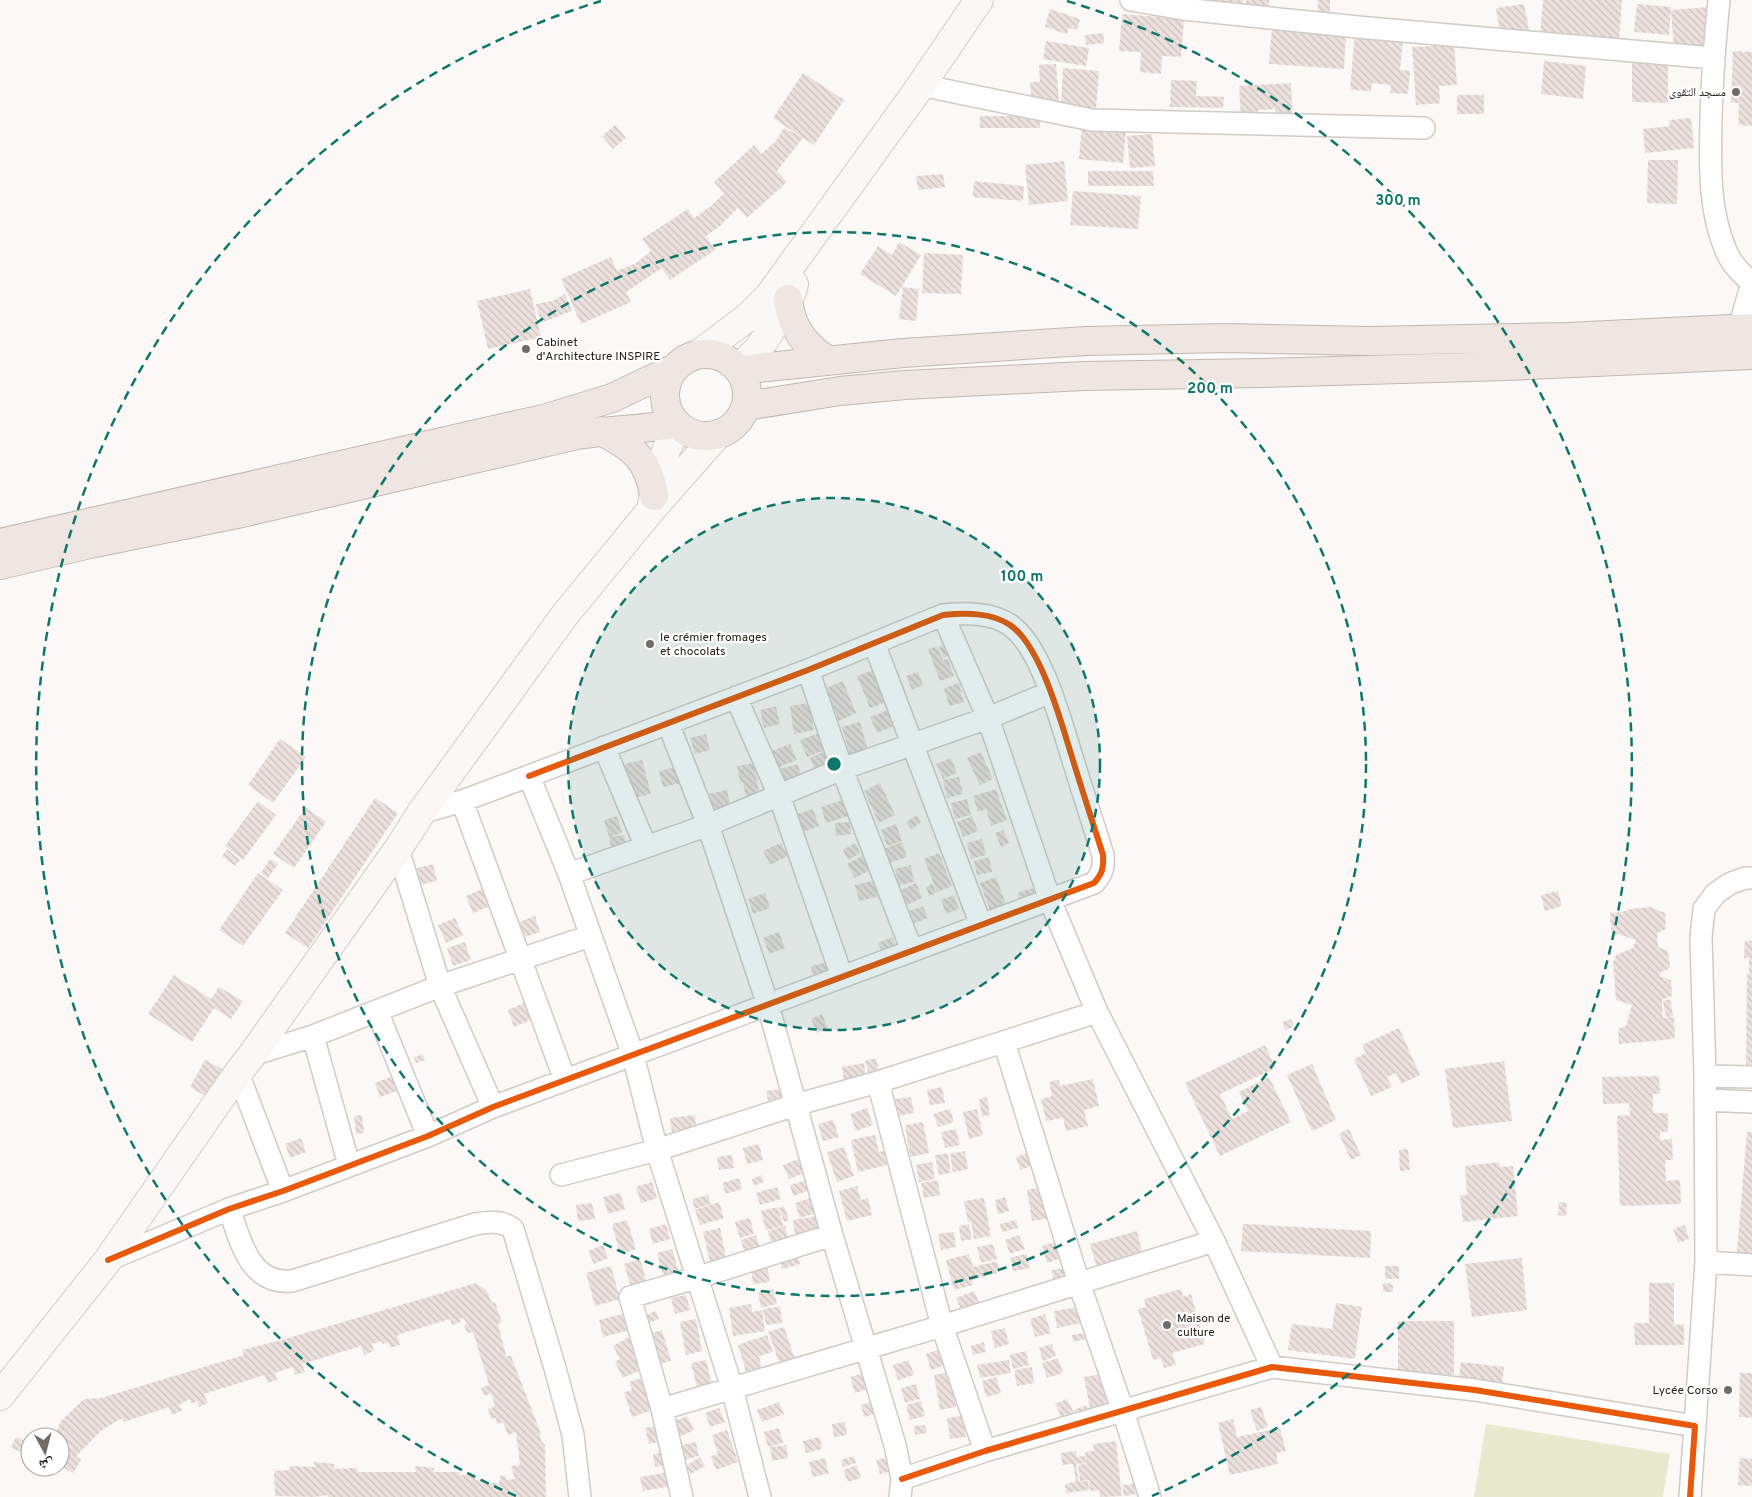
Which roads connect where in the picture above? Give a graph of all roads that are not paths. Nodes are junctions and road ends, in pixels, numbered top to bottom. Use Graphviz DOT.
graph roads {
  1 [pos="979,0"];
  2 [pos="1131,0"];
  3 [pos="1719,0"];
  4 [pos="1713,58"];
  5 [pos="920,85"];
  6 [pos="1424,128"];
  7 [pos="790,268"];
  8 [pos="1752,283"];
  9 [pos="788,298"];
  10 [pos="1745,328"];
  11 [pos="699,354"];
  12 [pos="1752,355"];
  13 [pos="829,361"];
  14 [pos="673,369"];
  15 [pos="738,369"];
  16 [pos="746,406"];
  17 [pos="676,424"];
  18 [pos="601,431"];
  19 [pos="718,434"];
  20 [pos="652,503"];
  21 [pos="0,543"];
  22 [pos="0,565"];
  23 [pos="943,615"];
  24 [pos="874,643"];
  25 [pos="808,670"];
  26 [pos="1051,692"];
  27 [pos="736,697"];
  28 [pos="988,718"];
  29 [pos="668,723"];
  30 [pos="912,745"];
  31 [pos="604,748"];
  32 [pos="842,769"];
  33 [pos="529,776"];
  34 [pos="778,795"];
  35 [pos="462,801"];
  36 [pos="421,813"];
  37 [pos="708,825"];
  38 [pos="646,847"];
  39 [pos="398,849"];
  40 [pos="569,874"];
  41 [pos="1752,878"];
  42 [pos="1050,900"];
  43 [pos="981,925"];
  44 [pos="590,936"];
  45 [pos="912,952"];
  46 [pos="522,960"];
  47 [pos="842,977"];
  48 [pos="440,986"];
  49 [pos="768,1004"];
  50 [pos="377,1011"];
  51 [pos="1097,1012"];
  52 [pos="313,1036"];
  53 [pos="1004,1042"];
  54 [pos="633,1055"];
  55 [pos="245,1064"];
  56 [pos="1705,1076"];
  57 [pos="1752,1077"];
  58 [pos="565,1080"];
  59 [pos="878,1082"];
  60 [pos="1705,1100"];
  61 [pos="1752,1102"];
  62 [pos="795,1105"];
  63 [pos="493,1107"];
  64 [pos="428,1136"];
  65 [pos="658,1150"];
  66 [pos="349,1165"];
  67 [pos="561,1175"];
  68 [pos="283,1191"];
  69 [pos="229,1209"];
  70 [pos="832,1235"];
  71 [pos="1214,1241"];
  72 [pos="108,1260"];
  73 [pos="1706,1262"];
  74 [pos="1752,1265"];
  75 [pos="696,1278"];
  76 [pos="1079,1284"];
  77 [pos="942,1326"];
  78 [pos="866,1347"];
  79 [pos="1272,1366"];
  80 [pos="732,1388"];
  81 [pos="0,1396"];
  82 [pos="662,1409"];
  83 [pos="1123,1411"];
  84 [pos="1695,1426"];
  85 [pos="984,1451"];
  86 [pos="901,1488"];
  87 [pos="580,1497"];
  88 [pos="682,1497"];
  89 [pos="760,1497"];
  90 [pos="1150,1497"];
  91 [pos="1690,1497"];
  1 -- 5 [label="main road"];
  2 -- 4 [label="street"];
  3 -- 4 [label="street"];
  4 -- 8 [label="street"];
  5 -- 6 [label="street"];
  5 -- 7 [label="main road"];
  7 -- 9 [label="main road"];
  7 -- 11 [label="main road"];
  8 -- 10 [label="street"];
  9 -- 13 [label="highway"];
  9 -- 15 [label="main road"];
  10 -- 13 [label="highway"];
  11 -- 14 [label="highway"];
  11 -- 15 [label="highway"];
  12 -- 16 [label="highway"];
  13 -- 15 [label="highway"];
  14 -- 17 [label="highway"];
  14 -- 21 [label="highway"];
  15 -- 16 [label="highway"];
  16 -- 19 [label="highway"];
  17 -- 18 [label="highway"];
  17 -- 19 [label="highway"];
  17 -- 20 [label="main road"];
  18 -- 20 [label="highway"];
  18 -- 22 [label="highway"];
  19 -- 20 [label="main road"];
  20 -- 36 [label="main road"];
  23 -- 24 [label="street"];
  23 -- 26 [label="street"];
  23 -- 28 [label="street"];
  24 -- 25 [label="street"];
  24 -- 30 [label="street"];
  25 -- 27 [label="street"];
  25 -- 32 [label="street"];
  26 -- 28 [label="street"];
  26 -- 42 [label="street"];
  27 -- 29 [label="street"];
  27 -- 34 [label="street"];
  28 -- 30 [label="street"];
  28 -- 42 [label="street"];
  29 -- 31 [label="street"];
  29 -- 37 [label="street"];
  30 -- 32 [label="street"];
  30 -- 43 [label="street"];
  31 -- 33 [label="street"];
  31 -- 38 [label="street"];
  32 -- 34 [label="street"];
  32 -- 45 [label="street"];
  33 -- 35 [label="street"];
  33 -- 40 [label="street"];
  34 -- 37 [label="street"];
  34 -- 47 [label="street"];
  35 -- 36 [label="street"];
  35 -- 46 [label="street"];
  36 -- 39 [label="main road"];
  37 -- 38 [label="street"];
  37 -- 49 [label="street"];
  38 -- 40 [label="street"];
  39 -- 48 [label="street"];
  39 -- 55 [label="main road"];
  40 -- 44 [label="street"];
  41 -- 56 [label="street"];
  42 -- 43 [label="street"];
  42 -- 51 [label="street"];
  43 -- 45 [label="street"];
  44 -- 46 [label="street"];
  44 -- 54 [label="street"];
  45 -- 47 [label="street"];
  46 -- 48 [label="street"];
  46 -- 58 [label="street"];
  47 -- 49 [label="street"];
  48 -- 50 [label="street"];
  48 -- 63 [label="street"];
  49 -- 54 [label="street"];
  49 -- 62 [label="street"];
  50 -- 52 [label="street"];
  50 -- 64 [label="street"];
  51 -- 53 [label="street"];
  51 -- 71 [label="street"];
  52 -- 55 [label="street"];
  52 -- 66 [label="street"];
  53 -- 59 [label="street"];
  53 -- 76 [label="street"];
  54 -- 58 [label="street"];
  54 -- 65 [label="street"];
  55 -- 68 [label="street"];
  55 -- 72 [label="main road"];
  56 -- 57 [label="street"];
  56 -- 60 [label="street"];
  58 -- 63 [label="street"];
  59 -- 62 [label="street"];
  59 -- 77 [label="street"];
  60 -- 61 [label="street"];
  60 -- 73 [label="street"];
  62 -- 65 [label="street"];
  62 -- 70 [label="street"];
  63 -- 64 [label="street"];
  64 -- 66 [label="street"];
  65 -- 67 [label="street"];
  65 -- 75 [label="street"];
  66 -- 68 [label="street"];
  68 -- 69 [label="street"];
  69 -- 72 [label="street"];
  69 -- 87 [label="street"];
  70 -- 75 [label="street"];
  70 -- 78 [label="street"];
  71 -- 76 [label="street"];
  71 -- 79 [label="street"];
  72 -- 81 [label="main road"];
  73 -- 74 [label="street"];
  73 -- 84 [label="street"];
  75 -- 80 [label="street"];
  75 -- 82 [label="street"];
  76 -- 77 [label="street"];
  76 -- 83 [label="street"];
  77 -- 78 [label="street"];
  77 -- 85 [label="street"];
  78 -- 80 [label="street"];
  78 -- 86 [label="street"];
  79 -- 83 [label="street"];
  79 -- 84 [label="street"];
  80 -- 82 [label="street"];
  80 -- 89 [label="street"];
  82 -- 88 [label="street"];
  83 -- 85 [label="street"];
  83 -- 90 [label="street"];
  84 -- 91 [label="street"];
  85 -- 86 [label="street"];
}
